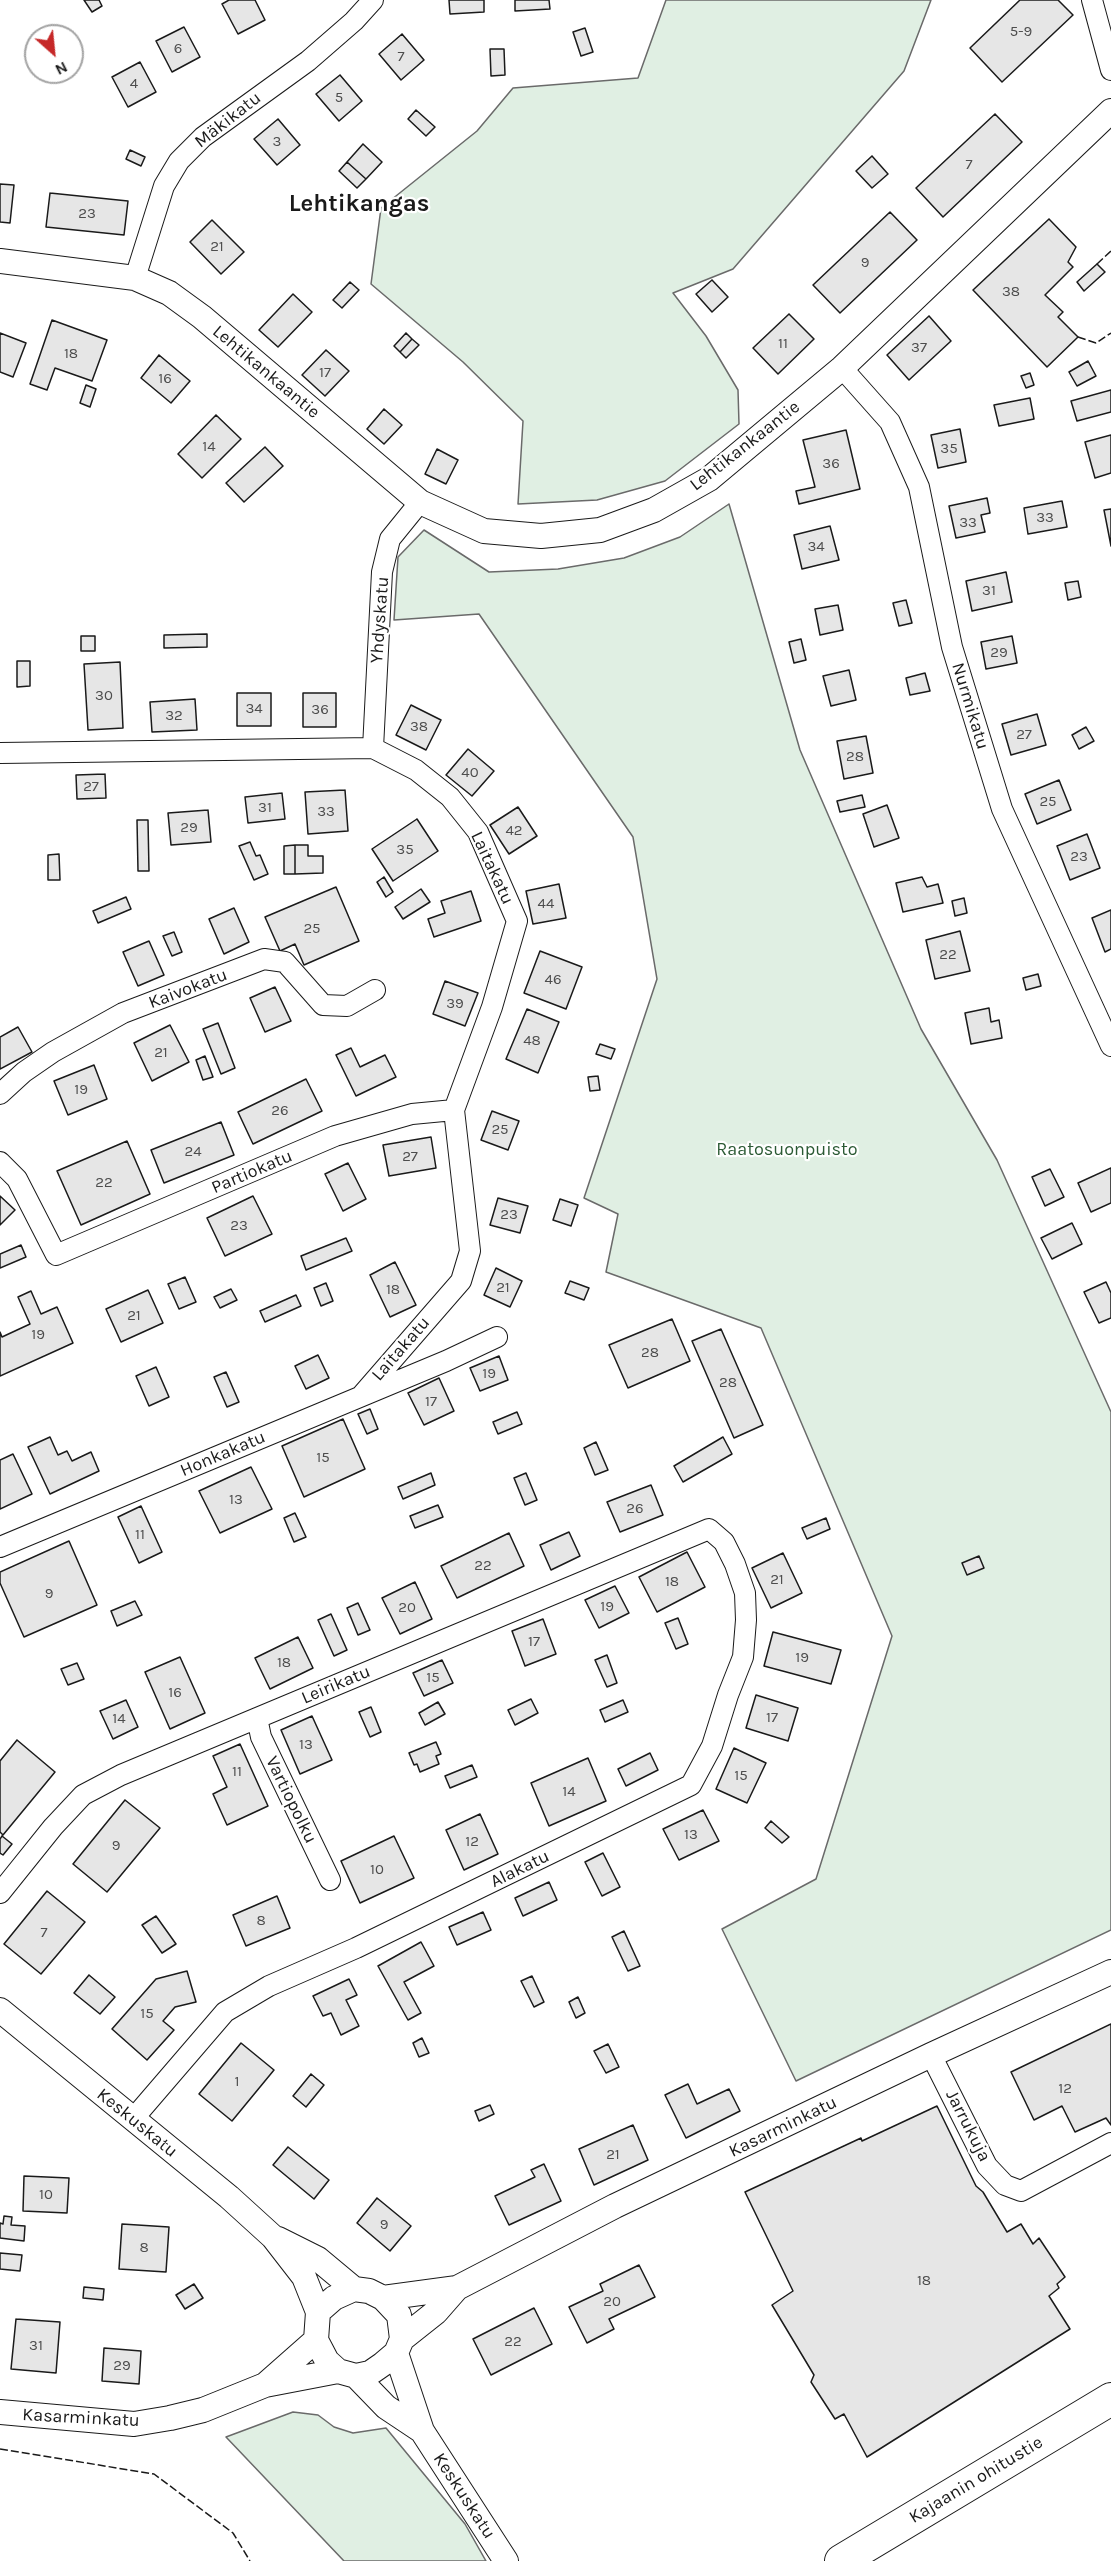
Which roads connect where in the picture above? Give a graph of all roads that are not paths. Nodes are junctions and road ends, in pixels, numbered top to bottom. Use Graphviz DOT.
graph roads {
  1 [pos="373,0"];
  2 [pos="1092,0"];
  3 [pos="1111,70"];
  4 [pos="1111,111"];
  5 [pos="0,261"];
  6 [pos="135,278"];
  7 [pos="842,368"];
  8 [pos="420,502"];
  9 [pos="373,748"];
  10 [pos="0,753"];
  11 [pos="375,990"];
  12 [pos="1111,1046"];
  13 [pos="0,1094"];
  14 [pos="454,1110"];
  15 [pos="0,1162"];
  16 [pos="497,1337"];
  17 [pos="361,1396"];
  18 [pos="709,1529"];
  19 [pos="0,1547"];
  20 [pos="257,1718"];
  21 [pos="330,1880"];
  22 [pos="0,1893"];
  23 [pos="1111,1972"];
  24 [pos="0,2010"];
  25 [pos="931,2055"];
  26 [pos="133,2119"];
  27 [pos="1111,2143"];
  28 [pos="273,2237"];
  29 [pos="457,2288"];
  30 [pos="354,2289"];
  31 [pos="383,2298"];
  32 [pos="318,2312"];
  33 [pos="316,2340"];
  34 [pos="399,2346"];
  35 [pos="347,2374"];
  36 [pos="265,2385"];
  37 [pos="1111,2399"];
  38 [pos="0,2412"];
  39 [pos="422,2431"];
  40 [pos="506,2561"];
  41 [pos="841,2561"];
  1 -- 6 [label="street, Mäkikatu"];
  2 -- 3 [label="street"];
  4 -- 7 [label="street, Lehtikankaantie"];
  5 -- 6 [label="street, Lehtikankaantie"];
  6 -- 8 [label="street, Lehtikankaantie"];
  7 -- 8 [label="street, Lehtikankaantie"];
  7 -- 12 [label="street, Nurmikatu"];
  8 -- 9 [label="street, Yhdyskatu"];
  9 -- 10 [label="street, Laitakatu"];
  9 -- 14 [label="street, Laitakatu"];
  11 -- 13 [label="street, Kaivokatu"];
  14 -- 15 [label="street, Partiokatu"];
  14 -- 17 [label="street, Laitakatu"];
  16 -- 17 [label="street, Honkakatu"];
  17 -- 19 [label="street, Honkakatu"];
  18 -- 20 [label="street, Leirikatu"];
  18 -- 26 [label="street, Alakatu"];
  20 -- 21 [label="street, Vartiopolku"];
  20 -- 22 [label="street, Leirikatu"];
  23 -- 25 [label="street, Kasarminkatu"];
  24 -- 26 [label="street, Keskuskatu"];
  25 -- 27 [label="street, Jarrukuja"];
  25 -- 29 [label="street, Kasarminkatu"];
  26 -- 28 [label="street, Keskuskatu"];
  28 -- 30 [label="street, Keskuskatu"];
  28 -- 32 [label="street, Keskuskatu"];
  29 -- 31 [label="street, Kasarminkatu"];
  29 -- 34 [label="street, Kasarminkatu"];
  30 -- 31 [label="street"];
  30 -- 32 [label="street"];
  31 -- 34 [label="street"];
  32 -- 33 [label="street"];
  33 -- 35 [label="street"];
  33 -- 36 [label="street"];
  34 -- 35 [label="street"];
  34 -- 39 [label="street, Keskuskatu"];
  35 -- 36 [label="street"];
  35 -- 39 [label="street, Keskuskatu"];
  36 -- 38 [label="street, Kasarminkatu"];
  37 -- 41 [label="highway, Kajaanin ohitustie"];
  39 -- 40 [label="street, Keskuskatu"];
}
